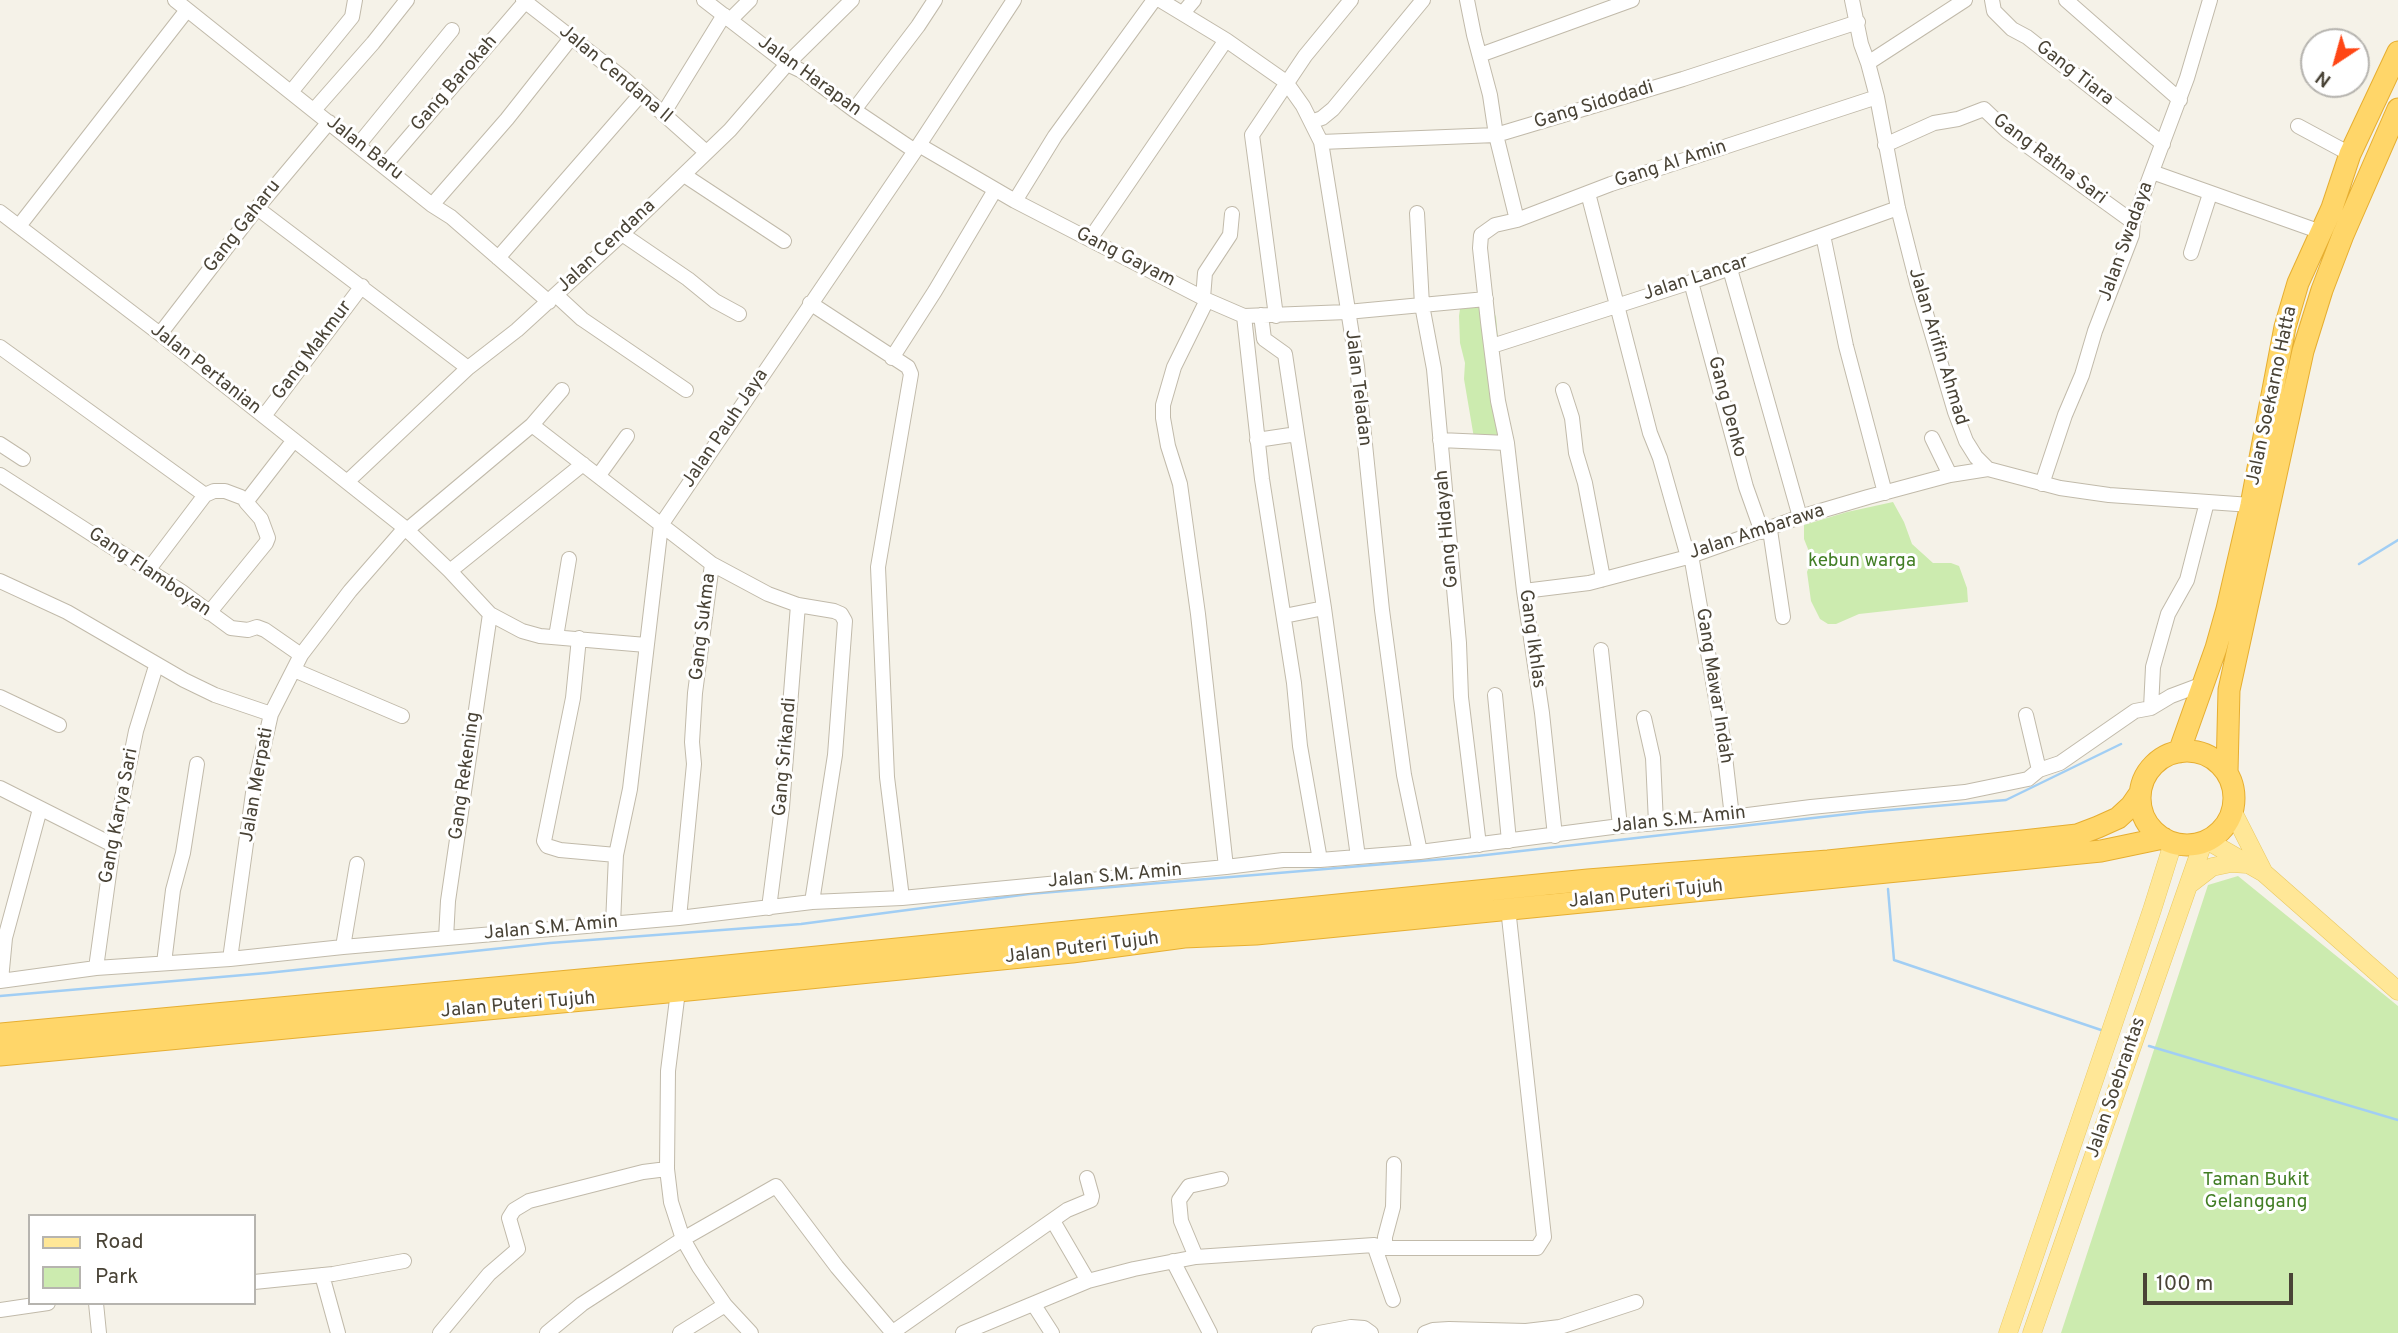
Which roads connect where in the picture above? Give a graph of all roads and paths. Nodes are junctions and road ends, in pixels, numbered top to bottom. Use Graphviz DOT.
graph roads {
  1 [pos="175,0"];
  2 [pos="355,0"];
  3 [pos="407,0"];
  4 [pos="704,0"];
  5 [pos="750,0"];
  6 [pos="852,0"];
  7 [pos="935,0"];
  8 [pos="1014,0"];
  9 [pos="1154,0"];
  10 [pos="1160,0"];
  11 [pos="1194,0"];
  12 [pos="1351,0"];
  13 [pos="1423,0"];
  14 [pos="1467,0"];
  15 [pos="1632,0"];
  16 [pos="1852,0"];
  17 [pos="1965,0"];
  18 [pos="1992,0"];
  19 [pos="2066,0"];
  20 [pos="524,1"];
  21 [pos="2206,3"];
  22 [pos="187,10"];
  23 [pos="1183,13"];
  24 [pos="727,17"];
  25 [pos="1858,22"];
  26 [pos="453,30"];
  27 [pos="571,38"];
  28 [pos="1226,40"];
  29 [pos="2398,52"];
  30 [pos="1480,55"];
  31 [pos="1868,63"];
  32 [pos="788,64"];
  33 [pos="1286,82"];
  34 [pos="291,92"];
  35 [pos="641,94"];
  36 [pos="1877,97"];
  37 [pos="2180,100"];
  38 [pos="2398,109"];
  39 [pos="314,110"];
  40 [pos="854,110"];
  41 [pos="663,114"];
  42 [pos="329,122"];
  43 [pos="1311,122"];
  44 [pos="2298,126"];
  45 [pos="1496,135"];
  46 [pos="1321,142"];
  47 [pos="359,144"];
  48 [pos="2163,144"];
  49 [pos="1885,145"];
  50 [pos="917,148"];
  51 [pos="706,152"];
  52 [pos="2350,154"];
  53 [pos="385,166"];
  54 [pos="2152,172"];
  55 [pos="684,175"];
  56 [pos="995,190"];
  57 [pos="1588,194"];
  58 [pos="2210,194"];
  59 [pos="1015,201"];
  60 [pos="432,205"];
  61 [pos="257,208"];
  62 [pos="1898,208"];
  63 [pos="0,212"];
  64 [pos="1232,214"];
  65 [pos="1417,214"];
  66 [pos="1517,220"];
  67 [pos="2133,222"];
  68 [pos="19,226"];
  69 [pos="2321,232"];
  70 [pos="622,234"];
  71 [pos="1823,234"];
  72 [pos="1090,239"];
  73 [pos="784,241"];
  74 [pos="1479,248"];
  75 [pos="2190,253"];
  76 [pos="498,258"];
  77 [pos="1730,269"];
  78 [pos="1692,282"];
  79 [pos="362,286"];
  80 [pos="552,298"];
  81 [pos="1205,299"];
  82 [pos="1486,299"];
  83 [pos="810,303"];
  84 [pos="1422,304"];
  85 [pos="1616,305"];
  86 [pos="1347,312"];
  87 [pos="739,314"];
  88 [pos="1261,314"];
  89 [pos="1244,316"];
  90 [pos="1276,316"];
  91 [pos="160,334"];
  92 [pos="1492,346"];
  93 [pos="0,347"];
  94 [pos="892,358"];
  95 [pos="468,368"];
  96 [pos="562,390"];
  97 [pos="686,390"];
  98 [pos="1563,390"];
  99 [pos="264,416"];
  100 [pos="532,425"];
  101 [pos="1297,433"];
  102 [pos="627,436"];
  103 [pos="1932,438"];
  104 [pos="294,440"];
  105 [pos="1257,440"];
  106 [pos="1440,440"];
  107 [pos="1507,443"];
  108 [pos="0,444"];
  109 [pos="23,459"];
  110 [pos="583,464"];
  111 [pos="1988,469"];
  112 [pos="0,475"];
  113 [pos="599,475"];
  114 [pos="1950,475"];
  115 [pos="348,481"];
  116 [pos="2042,484"];
  117 [pos="1885,493"];
  118 [pos="205,495"];
  119 [pos="244,500"];
  120 [pos="2207,502"];
  121 [pos="2251,505"];
  122 [pos="1800,517"];
  123 [pos="661,525"];
  124 [pos="406,529"];
  125 [pos="1766,531"];
  126 [pos="1689,556"];
  127 [pos="569,559"];
  128 [pos="712,564"];
  129 [pos="149,569"];
  130 [pos="450,571"];
  131 [pos="1601,580"];
  132 [pos="0,581"];
  133 [pos="1524,591"];
  134 [pos="798,605"];
  135 [pos="1324,608"];
  136 [pos="208,613"];
  137 [pos="490,614"];
  138 [pos="1284,616"];
  139 [pos="1783,617"];
  140 [pos="556,637"];
  141 [pos="579,638"];
  142 [pos="646,645"];
  143 [pos="1601,650"];
  144 [pos="301,655"];
  145 [pos="156,666"];
  146 [pos="294,670"];
  147 [pos="2203,684"];
  148 [pos="1495,695"];
  149 [pos="0,697"];
  150 [pos="2151,708"];
  151 [pos="271,715"];
  152 [pos="2026,715"];
  153 [pos="402,716"];
  154 [pos="1644,718"];
  155 [pos="59,725"];
  156 [pos="2179,752"];
  157 [pos="197,764"];
  158 [pos="2039,770"];
  159 [pos="2227,772"];
  160 [pos="0,788"];
  161 [pos="2140,793"];
  162 [pos="40,809"];
  163 [pos="2233,812"];
  164 [pos="1732,817"];
  165 [pos="1656,822"];
  166 [pos="1620,826"];
  167 [pos="1555,836"];
  168 [pos="1508,841"];
  169 [pos="2168,841"];
  170 [pos="2206,842"];
  171 [pos="113,845"];
  172 [pos="1479,845"];
  173 [pos="2132,845"];
  174 [pos="1420,852"];
  175 [pos="617,855"];
  176 [pos="1358,857"];
  177 [pos="1320,860"];
  178 [pos="357,864"];
  179 [pos="1226,867"];
  180 [pos="2165,867"];
  181 [pos="2257,869"];
  182 [pos="2190,884"];
  183 [pos="902,898"];
  184 [pos="812,902"];
  185 [pos="769,908"];
  186 [pos="1508,908"];
  187 [pos="679,918"];
  188 [pos="613,923"];
  189 [pos="446,938"];
  190 [pos="343,947"];
  191 [pos="230,959"];
  192 [pos="164,963"];
  193 [pos="96,968"];
  194 [pos="1,981"];
  195 [pos="2398,990"];
  196 [pos="678,991"];
  197 [pos="198,1026"];
  198 [pos="0,1034"];
  199 [pos="0,1055"];
  200 [pos="1394,1164"];
  201 [pos="667,1170"];
  202 [pos="1087,1178"];
  203 [pos="1221,1178"];
  204 [pos="1053,1220"];
  205 [pos="683,1239"];
  206 [pos="1380,1247"];
  207 [pos="1196,1257"];
  208 [pos="404,1261"];
  209 [pos="1173,1261"];
  210 [pos="2032,1264"];
  211 [pos="2052,1273"];
  212 [pos="322,1275"];
  213 [pos="1088,1281"];
  214 [pos="256,1282"];
  215 [pos="1393,1300"];
  216 [pos="1636,1302"];
  217 [pos="725,1304"];
  218 [pos="34,1305"];
  219 [pos="96,1305"];
  220 [pos="1034,1305"];
  221 [pos="0,1310"];
  222 [pos="1561,1330"];
  223 [pos="99,1333"];
  224 [pos="338,1333"];
  225 [pos="440,1333"];
  226 [pos="547,1333"];
  227 [pos="680,1333"];
  228 [pos="751,1333"];
  229 [pos="893,1333"];
  230 [pos="963,1333"];
  231 [pos="1052,1333"];
  232 [pos="1210,1333"];
  233 [pos="1319,1333"];
  234 [pos="1371,1333"];
  235 [pos="1425,1333"];
  236 [pos="2008,1333"];
  237 [pos="2032,1333"];
  1 -- 22 [label="street, Jalan Baru"];
  2 -- 34 [label="street"];
  3 -- 39 [label="street"];
  4 -- 24 [label="street, Jalan Harapan"];
  5 -- 24 [label="street"];
  6 -- 32 [label="street, Jalan Cendana"];
  7 -- 40 [label="street"];
  8 -- 50 [label="street, Jalan Pauh Jaya"];
  9 -- 59 [label="street"];
  10 -- 23 [label="street, Jalan Teladan"];
  11 -- 23 [label="street"];
  12 -- 33 [label="street"];
  13 -- 43 [label="street"];
  14 -- 30 [label="street"];
  15 -- 30 [label="street"];
  16 -- 25 [label="street, Jalan Arifin Ahmad"];
  17 -- 31 [label="street"];
  18 -- 48 [label="street, Gang Tiara"];
  19 -- 37 [label="street"];
  20 -- 27 [label="street, Jalan Cendana II"];
  20 -- 53 [label="street, Gang Barokah"];
  21 -- 37 [label="street, Jalan Swadaya"];
  22 -- 34 [label="street, Jalan Baru"];
  22 -- 68 [label="street"];
  23 -- 28 [label="street, Jalan Teladan"];
  24 -- 32 [label="street, Jalan Harapan"];
  24 -- 41 [label="street"];
  25 -- 31 [label="street, Jalan Arifin Ahmad"];
  25 -- 45 [label="street, Gang Sidodadi"];
  26 -- 47 [label="street"];
  27 -- 35 [label="street, Jalan Cendana II"];
  27 -- 60 [label="street"];
  28 -- 33 [label="street, Jalan Teladan"];
  28 -- 72 [label="street"];
  29 -- 52 [label="highway, Jalan Soekarno Hatta"];
  30 -- 45 [label="street"];
  31 -- 36 [label="street, Jalan Arifin Ahmad"];
  32 -- 40 [label="street, Jalan Harapan"];
  32 -- 51 [label="street, Jalan Cendana"];
  33 -- 43 [label="street, Jalan Teladan"];
  33 -- 90 [label="street"];
  34 -- 39 [label="street, Jalan Baru"];
  35 -- 41 [label="street, Jalan Cendana II"];
  35 -- 76 [label="street"];
  36 -- 49 [label="street, Jalan Arifin Ahmad"];
  36 -- 57 [label="street, Gang Al Amin"];
  37 -- 48 [label="street, Jalan Swadaya"];
  38 -- 159 [label="highway, Jalan Soekarno Hatta"];
  39 -- 42 [label="street, Jalan Baru"];
  40 -- 50 [label="street, Jalan Harapan"];
  41 -- 51 [label="street, Jalan Cendana II"];
  42 -- 47 [label="street, Jalan Baru"];
  42 -- 61 [label="street, Gang Gaharu"];
  43 -- 46 [label="street, Jalan Teladan"];
  44 -- 52 [label="street"];
  45 -- 46 [label="street, Gang Sidodadi"];
  45 -- 66 [label="street"];
  46 -- 86 [label="street, Jalan Teladan"];
  47 -- 53 [label="street, Jalan Baru"];
  48 -- 54 [label="street, Jalan Swadaya"];
  49 -- 62 [label="street, Jalan Arifin Ahmad"];
  49 -- 67 [label="street, Gang Ratna Sari"];
  50 -- 56 [label="street, Gang Gayam"];
  50 -- 83 [label="street, Jalan Pauh Jaya"];
  51 -- 55 [label="street, Jalan Cendana"];
  52 -- 69 [label="highway, Jalan Soekarno Hatta"];
  53 -- 60 [label="street, Jalan Baru"];
  54 -- 58 [label="street"];
  54 -- 67 [label="street, Jalan Swadaya"];
  55 -- 70 [label="street, Jalan Cendana"];
  55 -- 73 [label="street"];
  56 -- 59 [label="street, Gang Gayam"];
  56 -- 94 [label="street"];
  57 -- 66 [label="street, Gang Al Amin"];
  57 -- 85 [label="street, Gang Mawar Indah"];
  58 -- 69 [label="street"];
  58 -- 75 [label="street"];
  59 -- 72 [label="street, Gang Gayam"];
  60 -- 76 [label="street, Jalan Baru"];
  61 -- 79 [label="street"];
  61 -- 91 [label="street, Gang Gaharu"];
  62 -- 71 [label="street, Jalan Lancar"];
  62 -- 111 [label="street, Jalan Arifin Ahmad"];
  63 -- 68 [label="street, Jalan Pertanian"];
  64 -- 81 [label="street"];
  65 -- 84 [label="street, Gang Hidayah"];
  66 -- 74 [label="street, Gang Al Amin"];
  67 -- 116 [label="street, Jalan Swadaya"];
  68 -- 91 [label="street, Jalan Pertanian"];
  69 -- 121 [label="highway, Jalan Soekarno Hatta"];
  70 -- 80 [label="street, Jalan Cendana"];
  70 -- 87 [label="street"];
  71 -- 77 [label="street, Jalan Lancar"];
  71 -- 117 [label="street"];
  72 -- 81 [label="street, Gang Gayam"];
  74 -- 82 [label="street, Gang Ikhlas"];
  76 -- 80 [label="street, Jalan Baru"];
  77 -- 78 [label="street, Jalan Lancar"];
  77 -- 122 [label="street"];
  78 -- 85 [label="street, Jalan Lancar"];
  78 -- 125 [label="street, Gang Denko"];
  79 -- 95 [label="street"];
  79 -- 99 [label="street, Gang Makmur"];
  80 -- 95 [label="street, Jalan Cendana"];
  80 -- 97 [label="street, Jalan Baru"];
  81 -- 89 [label="street, Gang Gayam"];
  81 -- 179 [label="street"];
  82 -- 84 [label="street"];
  82 -- 92 [label="street, Gang Ikhlas"];
  83 -- 94 [label="street"];
  83 -- 123 [label="street, Jalan Pauh Jaya"];
  84 -- 86 [label="street"];
  84 -- 106 [label="street, Gang Hidayah"];
  85 -- 92 [label="street, Jalan Lancar"];
  85 -- 126 [label="street, Gang Mawar Indah"];
  86 -- 90 [label="street"];
  86 -- 174 [label="street, Jalan Teladan"];
  88 -- 89 [label="street"];
  88 -- 90 [label="street"];
  88 -- 101 [label="street"];
  89 -- 105 [label="street"];
  91 -- 99 [label="street, Jalan Pertanian"];
  92 -- 107 [label="street, Gang Ikhlas"];
  93 -- 118 [label="street"];
  94 -- 183 [label="street"];
  95 -- 115 [label="street, Jalan Cendana"];
  96 -- 100 [label="street, Jalan Merpati"];
  98 -- 131 [label="street"];
  99 -- 104 [label="street, Jalan Pertanian"];
  100 -- 110 [label="street, Gang Sukma"];
  100 -- 124 [label="street, Jalan Merpati"];
  101 -- 105 [label="street"];
  101 -- 135 [label="street"];
  102 -- 113 [label="street"];
  103 -- 114 [label="street"];
  104 -- 115 [label="street, Jalan Pertanian"];
  104 -- 119 [label="street"];
  105 -- 138 [label="street"];
  106 -- 107 [label="street"];
  106 -- 172 [label="street, Gang Hidayah"];
  107 -- 133 [label="street, Gang Ikhlas"];
  108 -- 109 [label="street"];
  110 -- 113 [label="street, Gang Sukma"];
  110 -- 130 [label="street"];
  111 -- 114 [label="street, Jalan Ambarawa"];
  111 -- 116 [label="street"];
  112 -- 129 [label="street, Gang Flamboyan"];
  113 -- 123 [label="street, Gang Sukma"];
  114 -- 117 [label="street, Jalan Ambarawa"];
  115 -- 124 [label="street, Jalan Pertanian"];
  116 -- 120 [label="street"];
  117 -- 122 [label="street, Jalan Ambarawa"];
  118 -- 119 [label="street"];
  118 -- 129 [label="street"];
  119 -- 136 [label="street"];
  120 -- 121 [label="street"];
  120 -- 150 [label="street"];
  121 -- 147 [label="highway, Jalan Soekarno Hatta"];
  122 -- 125 [label="street, Jalan Ambarawa"];
  123 -- 128 [label="street, Gang Sukma"];
  123 -- 142 [label="street, Jalan Pauh Jaya"];
  124 -- 130 [label="street, Jalan Pertanian"];
  124 -- 144 [label="street, Jalan Merpati"];
  125 -- 126 [label="street, Jalan Ambarawa"];
  125 -- 139 [label="street, Gang Denko"];
  126 -- 131 [label="street, Jalan Ambarawa"];
  126 -- 164 [label="street, Gang Mawar Indah"];
  127 -- 140 [label="street"];
  128 -- 134 [label="street"];
  128 -- 187 [label="street, Gang Sukma"];
  129 -- 136 [label="street, Gang Flamboyan"];
  130 -- 137 [label="street, Jalan Pertanian"];
  131 -- 133 [label="street, Jalan Ambarawa"];
  132 -- 145 [label="street"];
  133 -- 167 [label="street, Gang Ikhlas"];
  134 -- 184 [label="street"];
  134 -- 185 [label="street, Gang Srikandi"];
  135 -- 138 [label="street"];
  135 -- 176 [label="street"];
  136 -- 144 [label="street, Gang Flamboyan"];
  137 -- 140 [label="street, Jalan Pertanian"];
  137 -- 189 [label="street, Gang Rekening"];
  138 -- 177 [label="street"];
  140 -- 141 [label="street, Jalan Pertanian"];
  141 -- 142 [label="street, Jalan Pertanian"];
  141 -- 175 [label="street"];
  142 -- 175 [label="street, Jalan Pauh Jaya"];
  143 -- 166 [label="street"];
  144 -- 146 [label="street, Jalan Merpati"];
  145 -- 151 [label="street"];
  145 -- 171 [label="street, Gang Karya Sari"];
  146 -- 151 [label="street, Jalan Merpati"];
  146 -- 153 [label="street"];
  147 -- 150 [label="street, Jalan S.M. Amin"];
  147 -- 156 [label="highway, Jalan Soekarno Hatta"];
  148 -- 168 [label="street"];
  149 -- 155 [label="street"];
  150 -- 158 [label="street, Jalan S.M. Amin"];
  151 -- 191 [label="street, Jalan Merpati"];
  152 -- 158 [label="street"];
  154 -- 165 [label="street"];
  156 -- 159 [label="highway"];
  156 -- 161 [label="highway"];
  157 -- 192 [label="street"];
  158 -- 164 [label="street, Jalan S.M. Amin"];
  159 -- 163 [label="highway"];
  160 -- 162 [label="street"];
  161 -- 169 [label="highway"];
  161 -- 197 [label="highway, Jalan Puteri Tujuh"];
  162 -- 171 [label="street"];
  162 -- 194 [label="street"];
  163 -- 170 [label="highway"];
  163 -- 181 [label="main road"];
  164 -- 165 [label="street, Jalan S.M. Amin"];
  165 -- 166 [label="street, Jalan S.M. Amin"];
  166 -- 167 [label="street, Jalan S.M. Amin"];
  167 -- 168 [label="street, Jalan S.M. Amin"];
  168 -- 172 [label="street, Jalan S.M. Amin"];
  169 -- 170 [label="highway"];
  169 -- 173 [label="highway, Jalan Puteri Tujuh"];
  169 -- 180 [label="main road, Jalan Soebrantas"];
  170 -- 181 [label="main road"];
  170 -- 182 [label="main road, Jalan Soebrantas"];
  171 -- 193 [label="street, Gang Karya Sari"];
  172 -- 174 [label="street, Jalan S.M. Amin"];
  173 -- 180 [label="main road"];
  173 -- 186 [label="highway, Jalan Puteri Tujuh"];
  174 -- 176 [label="street, Jalan S.M. Amin"];
  175 -- 188 [label="street, Jalan Pauh Jaya"];
  176 -- 177 [label="street, Jalan S.M. Amin"];
  177 -- 179 [label="street, Jalan S.M. Amin"];
  178 -- 190 [label="street"];
  179 -- 183 [label="street, Jalan S.M. Amin"];
  180 -- 210 [label="main road, Jalan Soebrantas"];
  181 -- 182 [label="main road"];
  181 -- 195 [label="main road"];
  182 -- 211 [label="main road, Jalan Soebrantas"];
  183 -- 184 [label="street, Jalan S.M. Amin"];
  184 -- 185 [label="street, Jalan S.M. Amin"];
  185 -- 187 [label="street, Jalan S.M. Amin"];
  186 -- 196 [label="highway, Jalan Puteri Tujuh"];
  186 -- 206 [label="street"];
  187 -- 188 [label="street, Jalan S.M. Amin"];
  188 -- 189 [label="street, Jalan S.M. Amin"];
  189 -- 190 [label="street, Jalan S.M. Amin"];
  190 -- 191 [label="street, Jalan S.M. Amin"];
  191 -- 192 [label="street, Jalan S.M. Amin"];
  192 -- 193 [label="street, Jalan S.M. Amin"];
  193 -- 194 [label="street, Jalan S.M. Amin"];
  196 -- 197 [label="highway, Jalan Puteri Tujuh"];
  196 -- 201 [label="street"];
  197 -- 198 [label="highway, Jalan Puteri Tujuh"];
  197 -- 199 [label="highway, Jalan Puteri Tujuh"];
  200 -- 206 [label="street"];
  201 -- 205 [label="street"];
  201 -- 225 [label="street"];
  202 -- 204 [label="street"];
  203 -- 207 [label="street"];
  204 -- 213 [label="street"];
  204 -- 229 [label="street"];
  205 -- 217 [label="street"];
  205 -- 226 [label="street"];
  205 -- 229 [label="street"];
  206 -- 207 [label="street"];
  206 -- 215 [label="street"];
  207 -- 209 [label="street"];
  208 -- 212 [label="street"];
  209 -- 213 [label="street"];
  209 -- 232 [label="street"];
  210 -- 211 [label="main road"];
  210 -- 236 [label="main road, Jalan Soebrantas"];
  211 -- 237 [label="main road, Jalan Soebrantas"];
  212 -- 214 [label="street"];
  212 -- 224 [label="street"];
  213 -- 220 [label="street"];
  216 -- 222 [label="street"];
  217 -- 227 [label="street"];
  217 -- 228 [label="street"];
  218 -- 221 [label="street"];
  219 -- 223 [label="street"];
  220 -- 230 [label="street"];
  220 -- 231 [label="street"];
  222 -- 235 [label="street"];
  233 -- 234 [label="street"];
}
